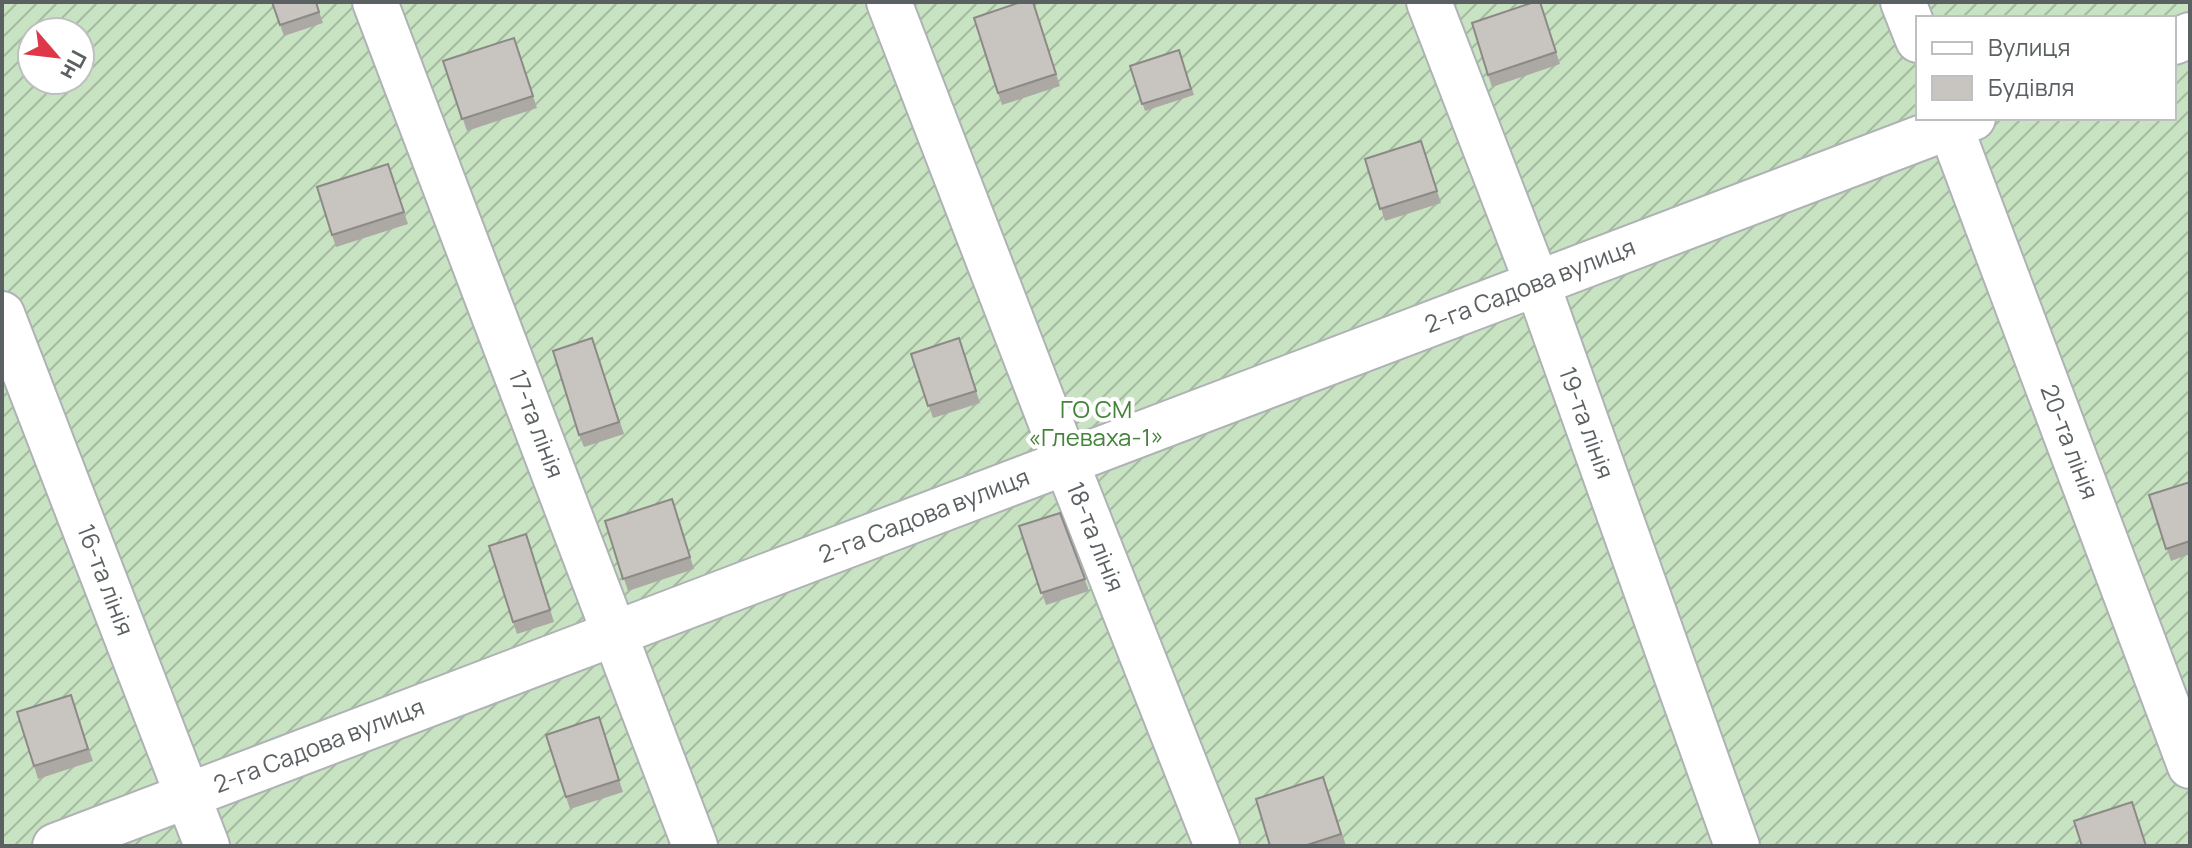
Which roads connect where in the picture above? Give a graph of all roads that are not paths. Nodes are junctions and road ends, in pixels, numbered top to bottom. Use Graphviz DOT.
graph roads {
  1 [pos="375,2"];
  2 [pos="889,2"];
  3 [pos="1429,2"];
  4 [pos="1903,2"];
  5 [pos="1916,35"];
  6 [pos="1957,121"];
  7 [pos="1537,283"];
  8 [pos="2,314"];
  9 [pos="1066,462"];
  10 [pos="616,632"];
  11 [pos="2190,766"];
  12 [pos="189,796"];
  13 [pos="55,846"];
  14 [pos="207,846"];
  15 [pos="695,846"];
  16 [pos="1217,846"];
  17 [pos="1737,846"];
  1 -- 10 [label="street, 17-та лінія"];
  2 -- 9 [label="street, 18-та лінія"];
  3 -- 7 [label="street, 19-та лінія"];
  4 -- 5 [label="street"];
  6 -- 7 [label="street, 2-га Садова вулиця"];
  6 -- 11 [label="street, 20-та лінія"];
  7 -- 9 [label="street, 2-га Садова вулиця"];
  7 -- 17 [label="street, 19-та лінія"];
  8 -- 12 [label="street, 16-та лінія"];
  9 -- 10 [label="street, 2-га Садова вулиця"];
  9 -- 16 [label="street, 18-та лінія"];
  10 -- 12 [label="street, 2-га Садова вулиця"];
  10 -- 15 [label="street, 17-та лінія"];
  12 -- 13 [label="street, 2-га Садова вулиця"];
  12 -- 14 [label="street, 16-та лінія"];
}
